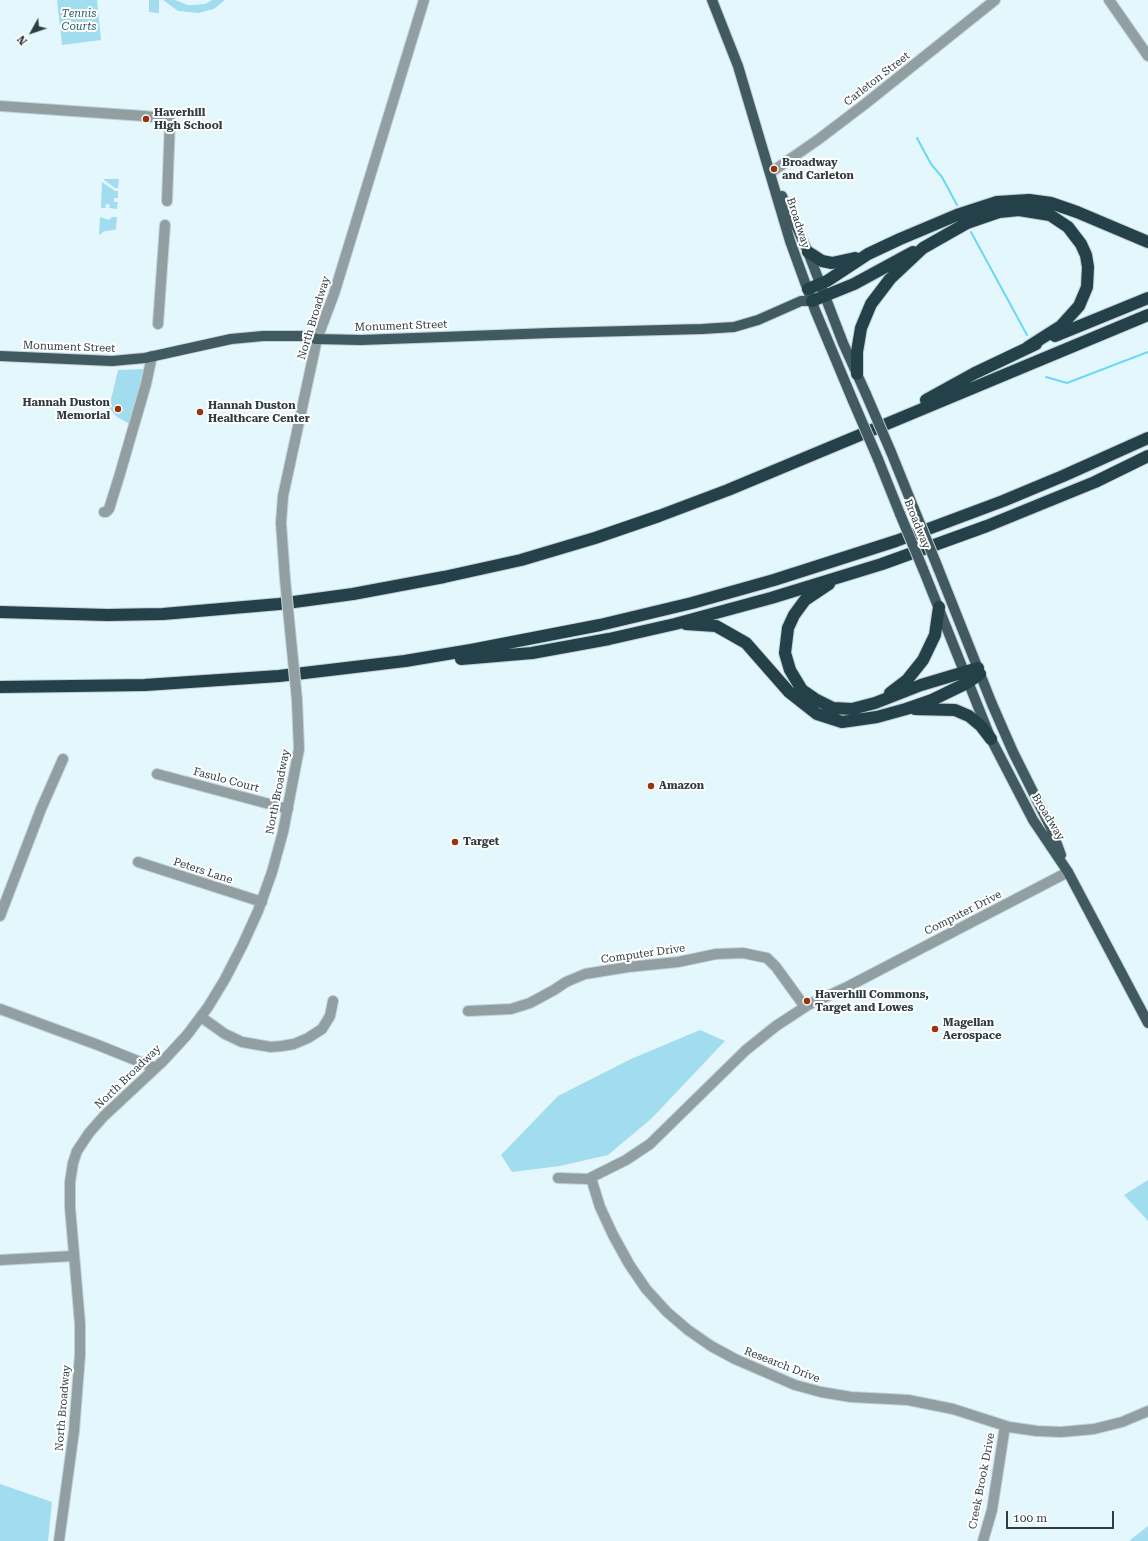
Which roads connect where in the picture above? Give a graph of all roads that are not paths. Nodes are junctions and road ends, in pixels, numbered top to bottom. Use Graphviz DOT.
graph roads {
  1 [pos="424,0"];
  2 [pos="712,0"];
  3 [pos="995,0"];
  4 [pos="1109,0"];
  5 [pos="1148,56"];
  6 [pos="0,106"];
  7 [pos="770,173"];
  8 [pos="167,201"];
  9 [pos="165,225"];
  10 [pos="1148,242"];
  11 [pos="923,248"];
  12 [pos="808,252"];
  13 [pos="868,254"];
  14 [pos="808,289"];
  15 [pos="822,290"];
  16 [pos="1148,298"];
  17 [pos="807,301"];
  18 [pos="1148,315"];
  19 [pos="158,324"];
  20 [pos="317,339"];
  21 [pos="1028,347"];
  22 [pos="0,356"];
  23 [pos="152,356"];
  24 [pos="857,374"];
  25 [pos="870,429"];
  26 [pos="1148,438"];
  27 [pos="1148,456"];
  28 [pos="104,512"];
  29 [pos="838,578"];
  30 [pos="938,607"];
  31 [pos="0,612"];
  32 [pos="674,624"];
  33 [pos="405,661"];
  34 [pos="979,671"];
  35 [pos="965,678"];
  36 [pos="0,687"];
  37 [pos="882,700"];
  38 [pos="906,709"];
  39 [pos="991,740"];
  40 [pos="63,760"];
  41 [pos="157,774"];
  42 [pos="288,810"];
  43 [pos="138,862"];
  44 [pos="1068,872"];
  45 [pos="262,902"];
  46 [pos="0,916"];
  47 [pos="333,1001"];
  48 [pos="805,1007"];
  49 [pos="0,1009"];
  50 [pos="468,1011"];
  51 [pos="201,1017"];
  52 [pos="1148,1023"];
  53 [pos="155,1068"];
  54 [pos="558,1178"];
  55 [pos="591,1178"];
  56 [pos="73,1256"];
  57 [pos="0,1260"];
  58 [pos="1148,1411"];
  59 [pos="1005,1426"];
  60 [pos="59,1541"];
  61 [pos="983,1541"];
  1 -- 20 [label="street, North Broadway"];
  2 -- 7 [label="main road, Broadway"];
  3 -- 7 [label="street, Carleton Street"];
  4 -- 5 [label="street"];
  6 -- 8 [label="street"];
  7 -- 12 [label="main road, Broadway"];
  7 -- 14 [label="main road, Broadway"];
  9 -- 19 [label="street"];
  10 -- 13 [label="highway"];
  11 -- 15 [label="highway"];
  11 -- 21 [label="highway"];
  11 -- 24 [label="highway"];
  12 -- 13 [label="highway"];
  12 -- 15 [label="main road, Broadway"];
  13 -- 15 [label="highway"];
  14 -- 15 [label="highway"];
  14 -- 17 [label="main road, Broadway"];
  15 -- 17 [label="highway"];
  15 -- 24 [label="main road, Broadway"];
  16 -- 21 [label="highway"];
  17 -- 20 [label="main road, Monument Street"];
  17 -- 30 [label="main road, Broadway, bridge"];
  18 -- 25 [label="highway"];
  20 -- 23 [label="main road, Monument Street"];
  20 -- 42 [label="street, North Broadway, bridge"];
  21 -- 25 [label="highway"];
  22 -- 23 [label="main road, Monument Street"];
  23 -- 28 [label="street"];
  24 -- 34 [label="main road, Broadway, bridge"];
  25 -- 31 [label="highway"];
  26 -- 33 [label="highway"];
  27 -- 29 [label="highway"];
  29 -- 32 [label="highway"];
  29 -- 37 [label="highway"];
  30 -- 35 [label="main road, Broadway"];
  30 -- 37 [label="highway"];
  32 -- 33 [label="highway"];
  32 -- 38 [label="highway"];
  33 -- 36 [label="highway"];
  34 -- 35 [label="highway"];
  34 -- 44 [label="main road, Broadway"];
  35 -- 37 [label="highway"];
  35 -- 38 [label="highway"];
  35 -- 39 [label="main road, Broadway"];
  38 -- 39 [label="highway"];
  39 -- 44 [label="main road, Broadway"];
  40 -- 46 [label="street"];
  41 -- 42 [label="street, Fasulo Court"];
  42 -- 45 [label="street, North Broadway"];
  43 -- 45 [label="street, Peters Lane"];
  44 -- 48 [label="street, Computer Drive"];
  44 -- 52 [label="main road, Broadway"];
  45 -- 51 [label="street, North Broadway"];
  47 -- 51 [label="street"];
  48 -- 50 [label="street, Computer Drive"];
  48 -- 55 [label="street, Computer Drive"];
  49 -- 53 [label="street"];
  51 -- 53 [label="street, North Broadway"];
  53 -- 56 [label="street, North Broadway"];
  54 -- 55 [label="street, Computer Drive"];
  55 -- 59 [label="street, Research Drive"];
  56 -- 57 [label="street"];
  56 -- 60 [label="street, North Broadway"];
  58 -- 59 [label="street, Research Drive"];
  59 -- 61 [label="street, Creek Brook Drive"];
}
